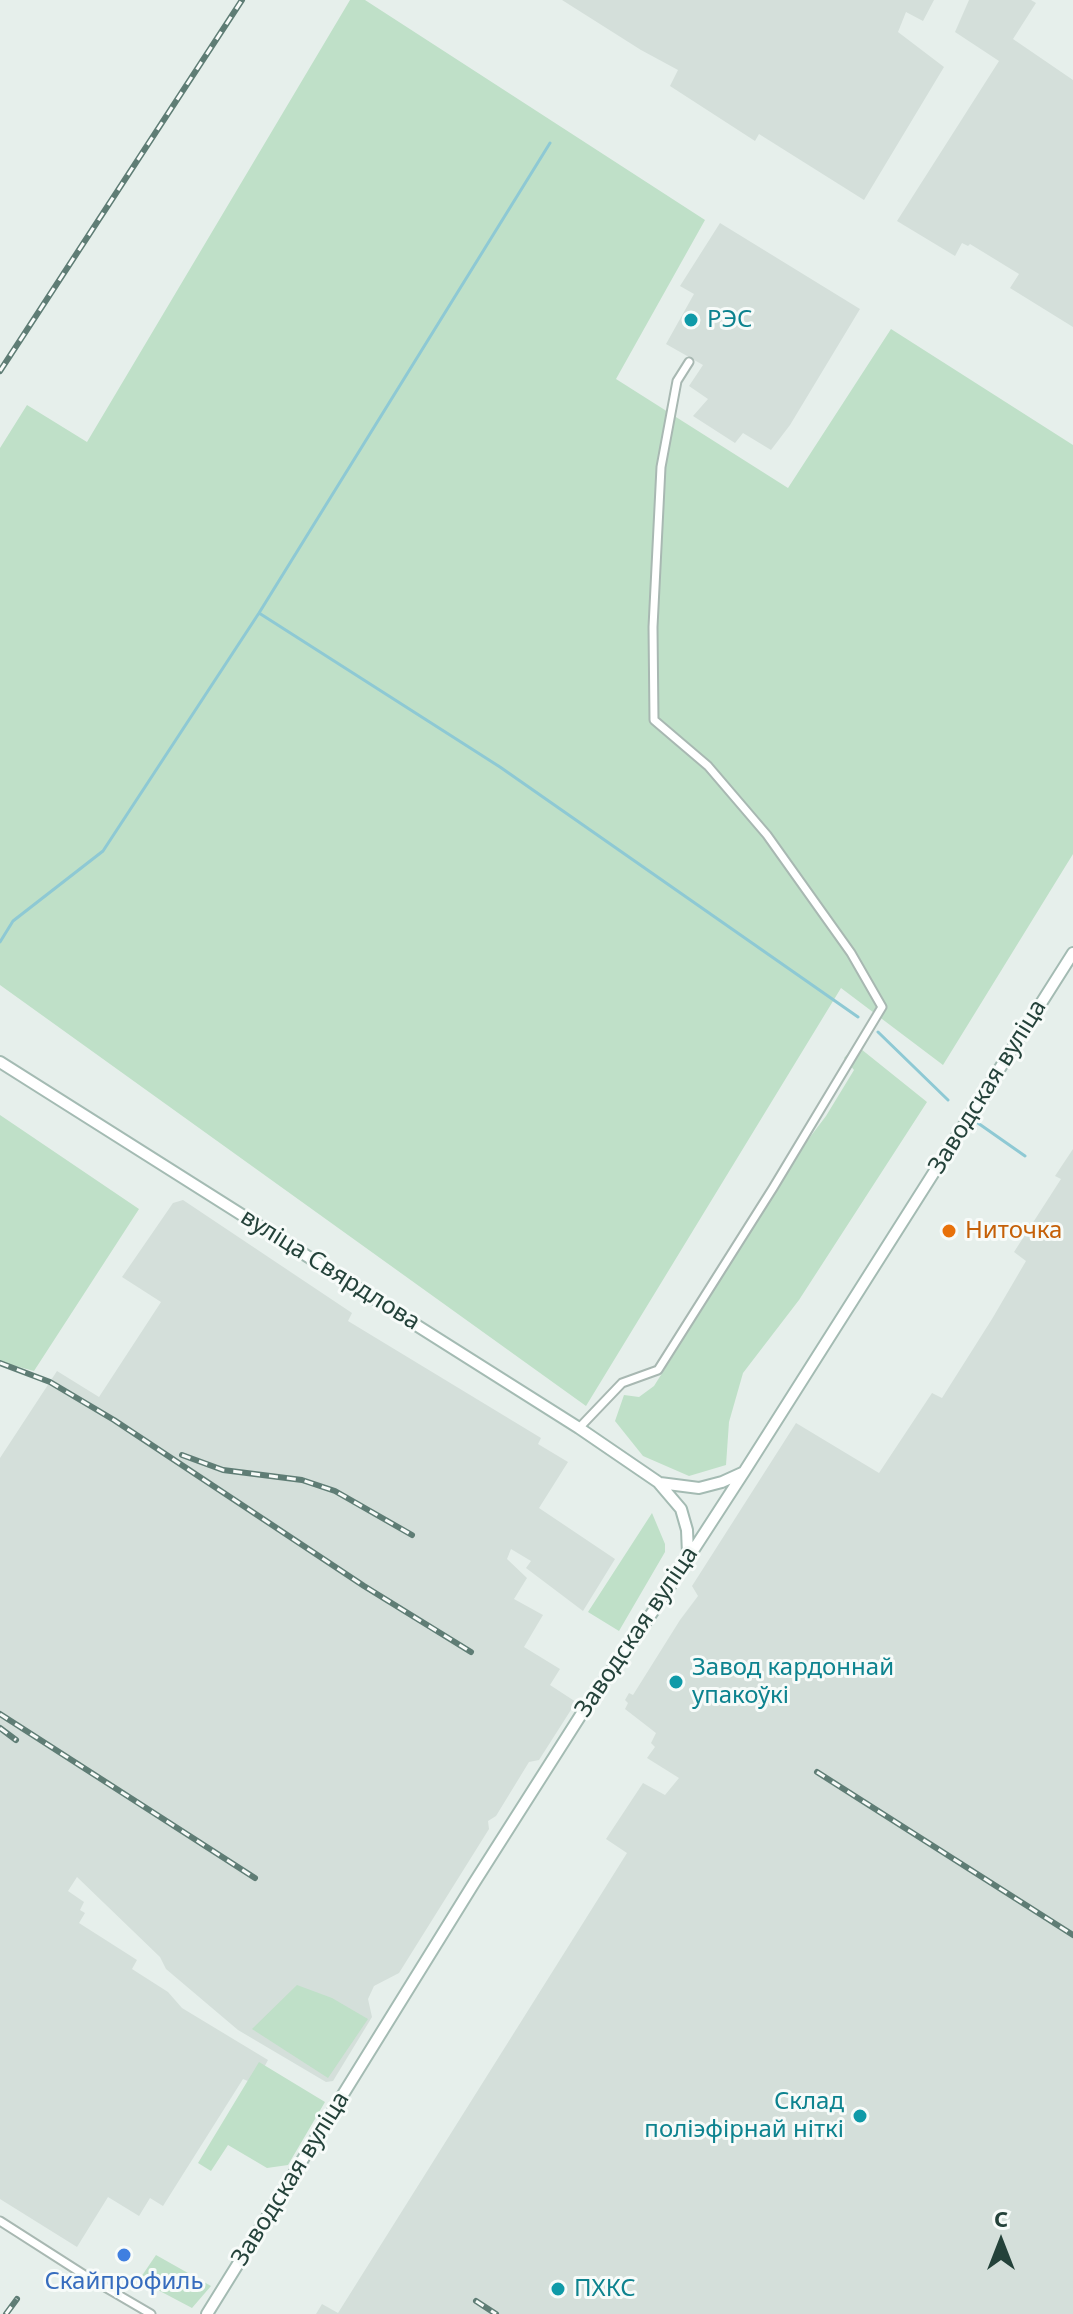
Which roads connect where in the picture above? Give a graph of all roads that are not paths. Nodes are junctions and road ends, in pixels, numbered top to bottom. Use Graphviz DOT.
graph roads {
  1 [pos="689,362"];
  2 [pos="1073,953"];
  3 [pos="0,1062"];
  4 [pos="579,1428"];
  5 [pos="744,1472"];
  6 [pos="658,1482"];
  7 [pos="688,1556"];
  8 [pos="0,2221"];
  9 [pos="151,2314"];
  10 [pos="207,2314"];
  1 -- 4 [label="street"];
  2 -- 5 [label="main road, Заводская вуліца"];
  3 -- 4 [label="main road, вуліца Свярдлова"];
  4 -- 6 [label="main road, вуліца Свярдлова"];
  5 -- 6 [label="main road"];
  5 -- 7 [label="main road, Заводская вуліца"];
  6 -- 7 [label="main road"];
  7 -- 10 [label="main road, Заводская вуліца"];
  8 -- 9 [label="street"];
}
